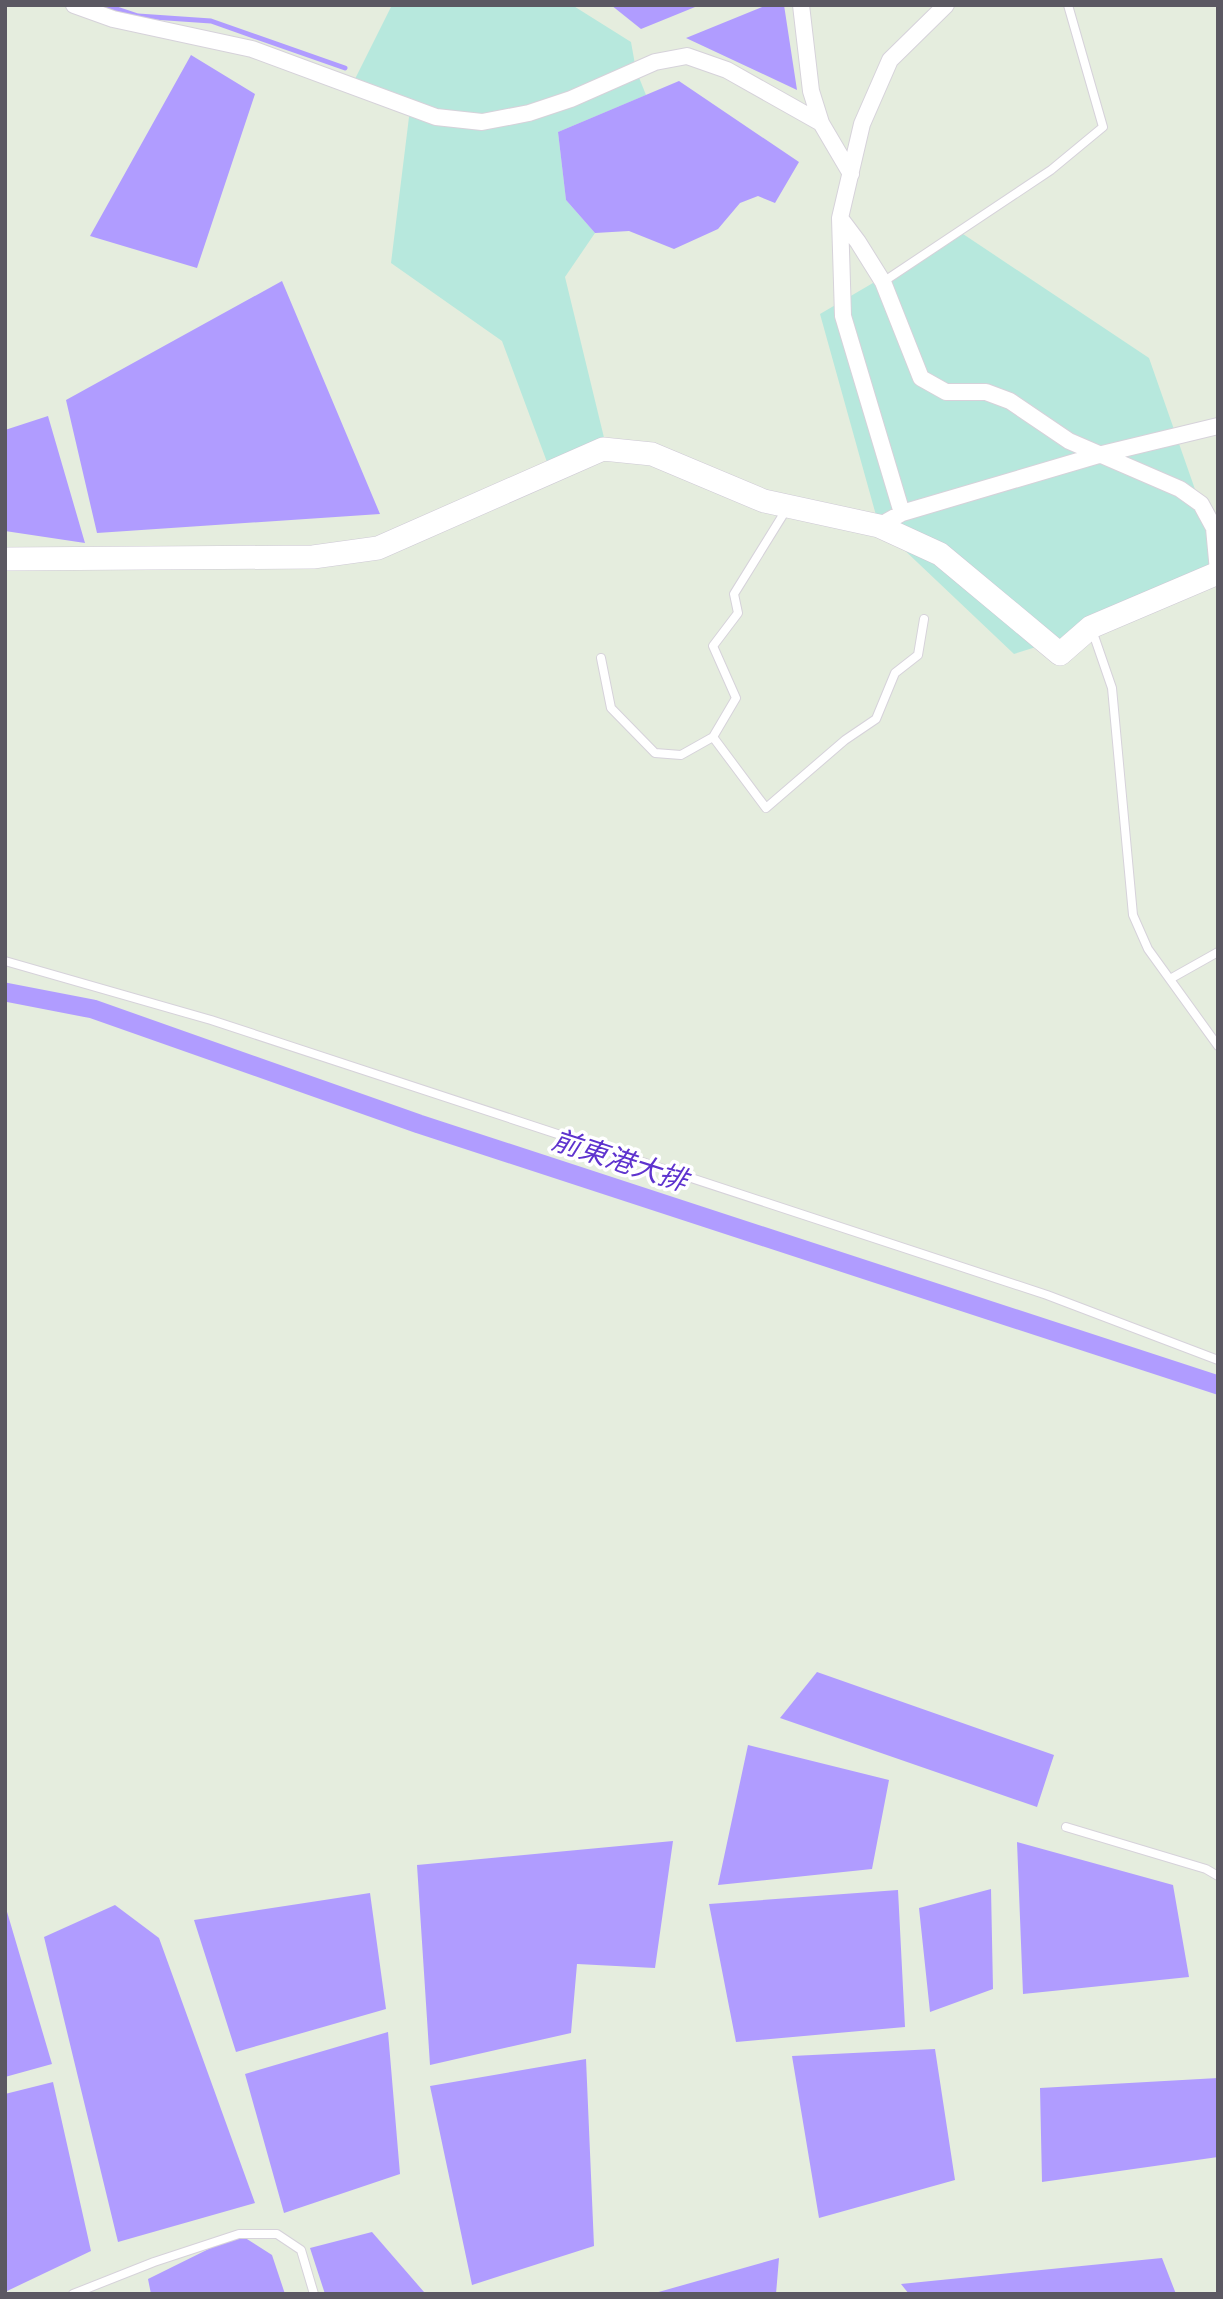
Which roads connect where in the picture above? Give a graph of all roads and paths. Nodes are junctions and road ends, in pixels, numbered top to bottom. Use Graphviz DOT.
graph roads {
  1 [pos="74,5"];
  2 [pos="801,5"];
  3 [pos="946,5"];
  4 [pos="1068,5"];
  5 [pos="821,122"];
  6 [pos="850,174"];
  7 [pos="840,218"];
  8 [pos="883,282"];
  9 [pos="1218,426"];
  10 [pos="1102,454"];
  11 [pos="790,505"];
  12 [pos="902,513"];
  13 [pos="879,526"];
  14 [pos="5,559"];
  15 [pos="1218,572"];
  16 [pos="924,620"];
  17 [pos="1091,627"];
  18 [pos="601,658"];
  19 [pos="713,737"];
  20 [pos="1218,952"];
  21 [pos="5,961"];
  22 [pos="1170,979"];
  23 [pos="1218,1046"];
  24 [pos="1218,1360"];
  25 [pos="1066,1827"];
  26 [pos="1218,1876"];
  27 [pos="73,2294"];
  28 [pos="314,2294"];
  1 -- 5 [label="street"];
  2 -- 5 [label="street"];
  3 -- 6 [label="street"];
  4 -- 8 [label="lane"];
  5 -- 6 [label="street"];
  6 -- 7 [label="street"];
  7 -- 8 [label="street"];
  7 -- 12 [label="street"];
  8 -- 10 [label="street"];
  9 -- 10 [label="street"];
  10 -- 12 [label="street"];
  10 -- 15 [label="street"];
  11 -- 13 [label="main road"];
  11 -- 14 [label="main road"];
  11 -- 19 [label="lane"];
  12 -- 13 [label="street"];
  13 -- 17 [label="main road"];
  15 -- 17 [label="main road"];
  16 -- 19 [label="lane"];
  17 -- 22 [label="lane"];
  18 -- 19 [label="lane"];
  20 -- 22 [label="lane"];
  21 -- 24 [label="lane"];
  22 -- 23 [label="lane"];
  25 -- 26 [label="lane"];
  27 -- 28 [label="lane"];
}
